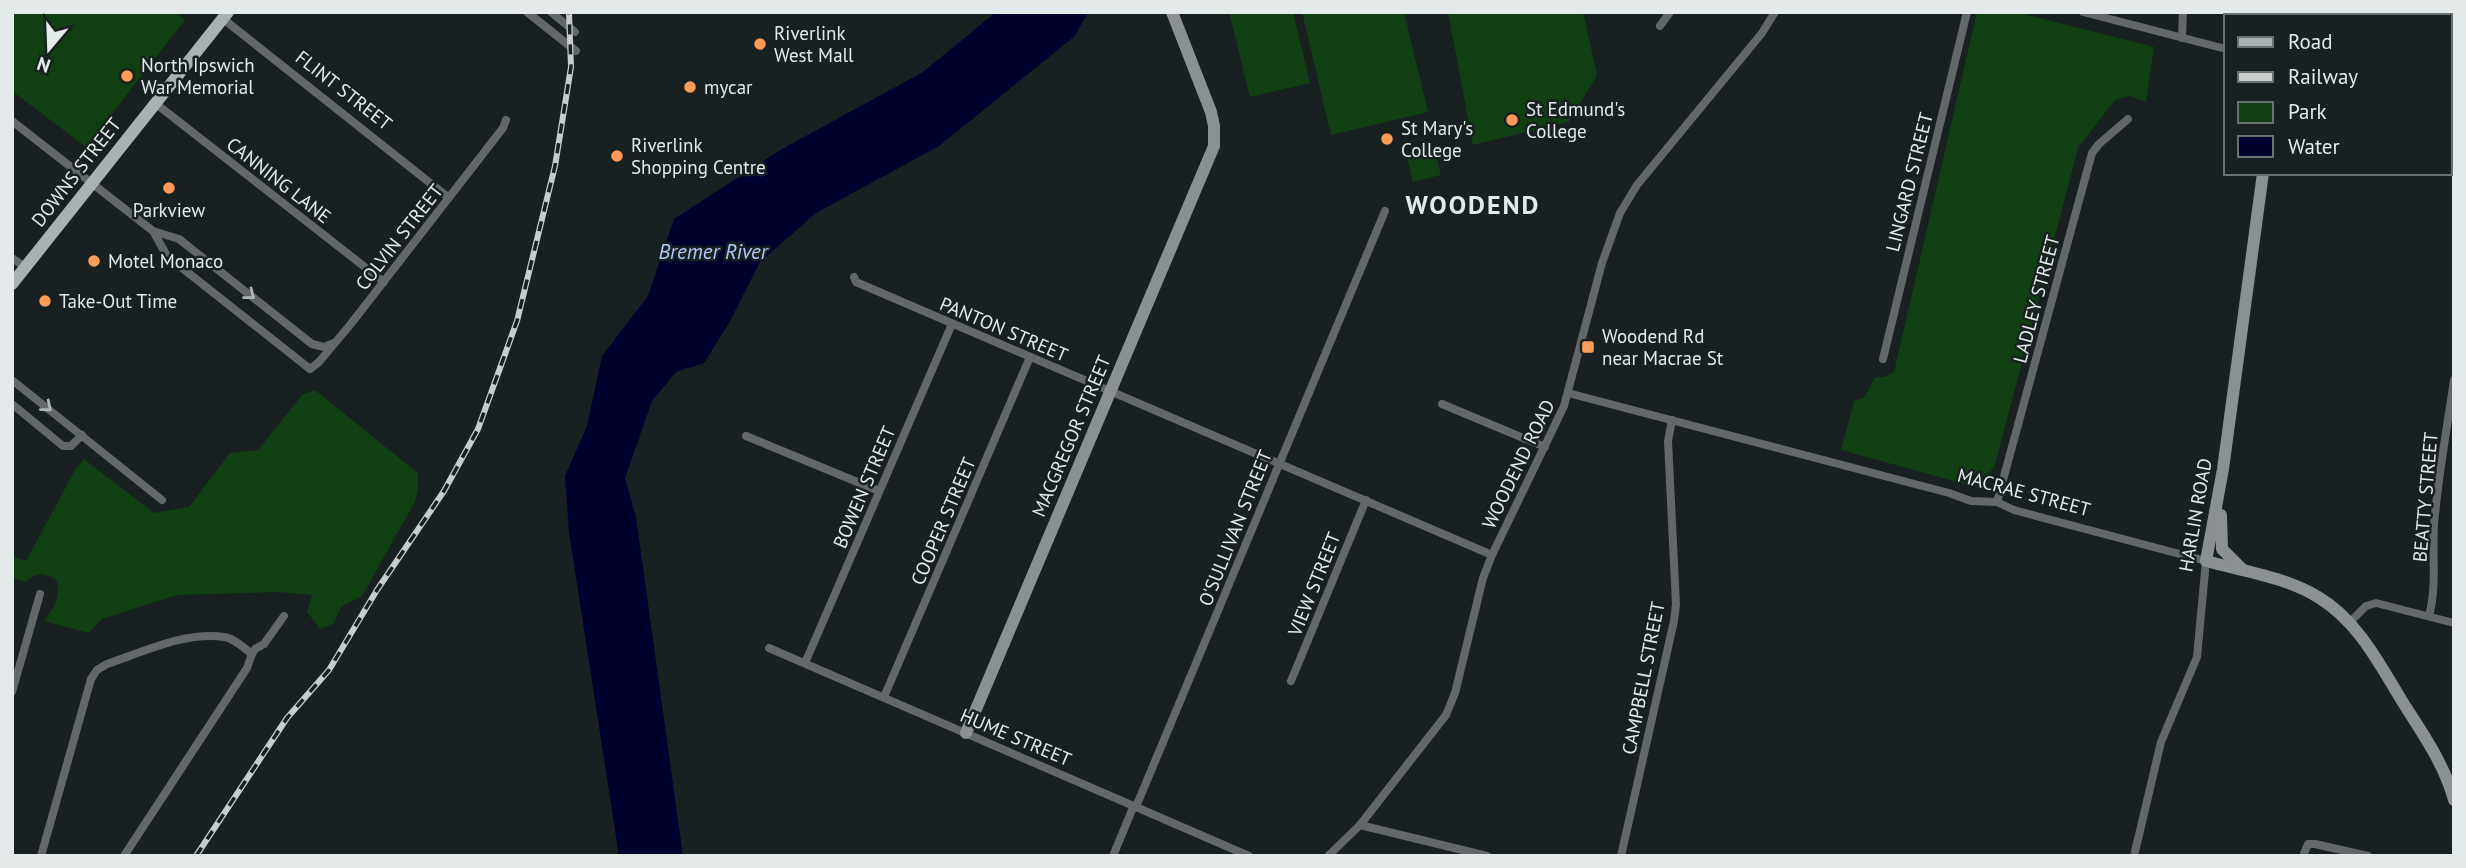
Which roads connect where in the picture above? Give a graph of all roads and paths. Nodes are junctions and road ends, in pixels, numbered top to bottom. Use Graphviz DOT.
graph roads {
  1 [pos="527,12"];
  2 [pos="551,12"];
  3 [pos="1172,12"];
  4 [pos="1670,12"];
  5 [pos="1775,12"];
  6 [pos="1967,12"];
  7 [pos="2083,12"];
  8 [pos="2183,12"];
  9 [pos="223,14"];
  10 [pos="1660,26"];
  11 [pos="575,32"];
  12 [pos="2182,38"];
  13 [pos="2224,48"];
  14 [pos="576,51"];
  15 [pos="155,103"];
  16 [pos="2128,119"];
  17 [pos="506,120"];
  18 [pos="12,121"];
  19 [pos="2263,175"];
  20 [pos="91,183"];
  21 [pos="449,198"];
  22 [pos="1385,211"];
  23 [pos="153,231"];
  24 [pos="12,258"];
  25 [pos="25,267"];
  26 [pos="854,277"];
  27 [pos="384,282"];
  28 [pos="12,284"];
  29 [pos="952,324"];
  30 [pos="337,341"];
  31 [pos="1030,357"];
  32 [pos="1882,359"];
  33 [pos="12,380"];
  34 [pos="2454,380"];
  35 [pos="1111,391"];
  36 [pos="1568,393"];
  37 [pos="12,404"];
  38 [pos="1442,404"];
  39 [pos="1672,420"];
  40 [pos="82,435"];
  41 [pos="746,436"];
  42 [pos="1545,447"];
  43 [pos="1280,463"];
  44 [pos="2223,469"];
  45 [pos="879,491"];
  46 [pos="162,500"];
  47 [pos="1366,500"];
  48 [pos="1997,502"];
  49 [pos="1492,555"];
  50 [pos="2206,561"];
  51 [pos="2246,572"];
  52 [pos="40,594"];
  53 [pos="284,615"];
  54 [pos="2429,616"];
  55 [pos="2349,623"];
  56 [pos="2454,623"];
  57 [pos="769,648"];
  58 [pos="252,654"];
  59 [pos="805,663"];
  60 [pos="1291,681"];
  61 [pos="12,692"];
  62 [pos="884,697"];
  63 [pos="966,733"];
  64 [pos="2454,800"];
  65 [pos="1136,807"];
  66 [pos="1360,825"];
  67 [pos="41,856"];
  68 [pos="124,856"];
  69 [pos="1113,856"];
  70 [pos="1249,856"];
  71 [pos="1328,856"];
  72 [pos="1486,856"];
  73 [pos="1621,856"];
  74 [pos="2134,856"];
  75 [pos="2303,856"];
  76 [pos="2368,856"];
  1 -- 14 [label="street"];
  2 -- 11 [label="street"];
  3 -- 35 [label="main road, MACGREGOR STREET"];
  4 -- 10 [label="street"];
  5 -- 36 [label="street, WOODEND ROAD"];
  6 -- 32 [label="street, LINGARD STREET"];
  7 -- 12 [label="street"];
  8 -- 12 [label="street"];
  9 -- 15 [label="main road, DOWNS STREET"];
  9 -- 21 [label="street, FLINT STREET"];
  12 -- 13 [label="street"];
  15 -- 20 [label="main road, DOWNS STREET"];
  15 -- 27 [label="street, CANNING LANE"];
  16 -- 48 [label="street, LADLEY STREET"];
  17 -- 21 [label="street, COLVIN STREET"];
  18 -- 20 [label="street"];
  19 -- 44 [label="main road, HARLIN ROAD"];
  20 -- 23 [label="street"];
  20 -- 25 [label="main road, DOWNS STREET"];
  21 -- 27 [label="street, COLVIN STREET"];
  22 -- 43 [label="street, O'SULLIVAN STREET"];
  23 -- 30 [label="street, one-way"];
  23 -- 30 [label="street, COLVIN STREET"];
  24 -- 25 [label="street"];
  25 -- 28 [label="main road, DOWNS STREET"];
  26 -- 29 [label="street, PANTON STREET"];
  27 -- 30 [label="street, COLVIN STREET"];
  29 -- 31 [label="street, PANTON STREET"];
  29 -- 45 [label="street, BOWEN STREET"];
  31 -- 35 [label="street, PANTON STREET"];
  31 -- 62 [label="street, COOPER STREET"];
  33 -- 40 [label="street, one-way"];
  34 -- 54 [label="street, BEATTY STREET"];
  35 -- 43 [label="street, PANTON STREET"];
  35 -- 63 [label="main road, MACGREGOR STREET"];
  36 -- 39 [label="street, MACRAE STREET"];
  36 -- 42 [label="street, WOODEND ROAD"];
  37 -- 40 [label="street"];
  38 -- 42 [label="street"];
  39 -- 48 [label="street, MACRAE STREET"];
  39 -- 73 [label="street, CAMPBELL STREET"];
  40 -- 46 [label="street"];
  41 -- 45 [label="street"];
  42 -- 49 [label="street, WOODEND ROAD"];
  43 -- 47 [label="street, PANTON STREET"];
  43 -- 65 [label="street, O'SULLIVAN STREET"];
  44 -- 50 [label="main road, HARLIN ROAD"];
  44 -- 51 [label="main road"];
  45 -- 59 [label="street, BOWEN STREET"];
  47 -- 49 [label="street, PANTON STREET"];
  47 -- 60 [label="street, VIEW STREET"];
  48 -- 50 [label="street, MACRAE STREET"];
  49 -- 66 [label="street, WOODEND ROAD"];
  50 -- 51 [label="main road, MACRAE STREET"];
  50 -- 74 [label="street, HARLIN ROAD"];
  51 -- 55 [label="main road, MACRAE STREET"];
  52 -- 61 [label="street"];
  53 -- 58 [label="street"];
  54 -- 55 [label="street"];
  54 -- 56 [label="street"];
  55 -- 64 [label="main road, MACRAE STREET"];
  57 -- 59 [label="street, HUME STREET"];
  58 -- 67 [label="street"];
  58 -- 68 [label="street"];
  59 -- 62 [label="street, HUME STREET"];
  62 -- 63 [label="street, HUME STREET"];
  63 -- 65 [label="street, HUME STREET"];
  65 -- 69 [label="street, O'SULLIVAN STREET"];
  65 -- 70 [label="street, HUME STREET"];
  66 -- 71 [label="street, WOODEND ROAD"];
  66 -- 72 [label="street"];
  75 -- 76 [label="street"];
}
